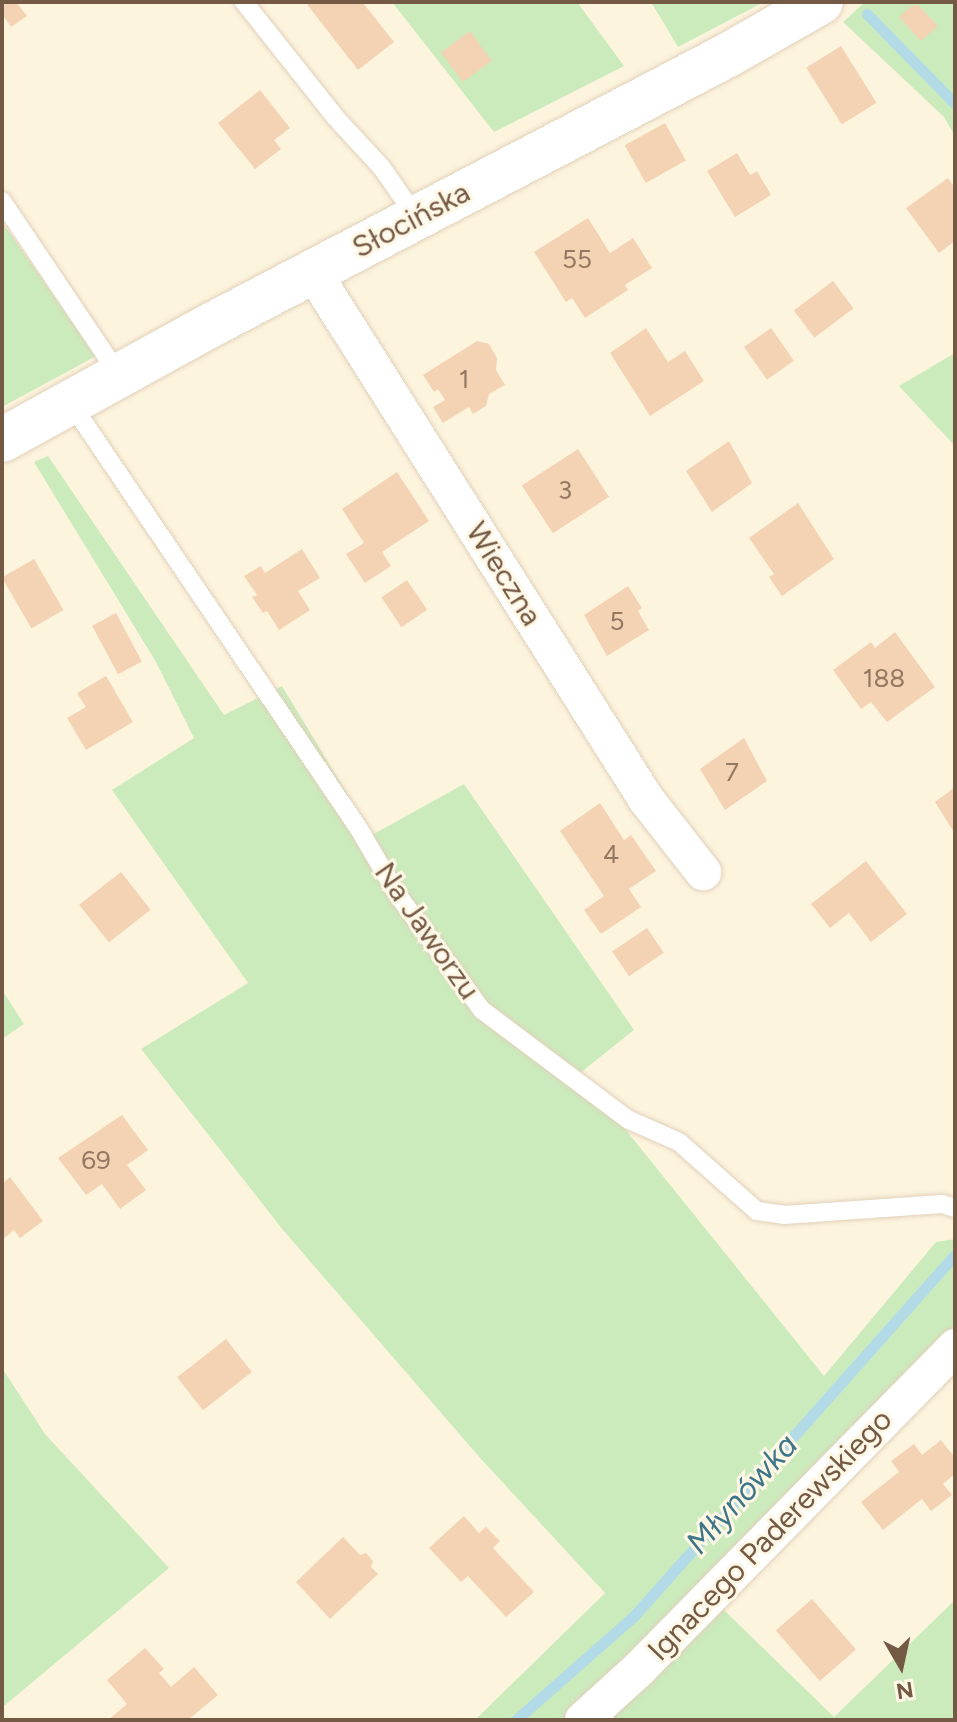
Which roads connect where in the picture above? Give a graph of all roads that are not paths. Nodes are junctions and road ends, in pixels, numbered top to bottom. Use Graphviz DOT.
graph roads {
  1 [pos="244,2"];
  2 [pos="821,2"];
  3 [pos="2,201"];
  4 [pos="416,217"];
  5 [pos="313,272"];
  6 [pos="119,375"];
  7 [pos="70,402"];
  8 [pos="2,440"];
  9 [pos="703,872"];
  10 [pos="955,1208"];
  11 [pos="955,1347"];
  12 [pos="590,1717"];
  1 -- 4 [label="lane"];
  2 -- 4 [label="street, Słocińska"];
  3 -- 6 [label="lane"];
  4 -- 5 [label="street, Słocińska"];
  5 -- 6 [label="street, Słocińska"];
  5 -- 9 [label="street, Wieczna"];
  6 -- 7 [label="street, Słocińska"];
  7 -- 8 [label="street, Słocińska"];
  7 -- 10 [label="lane, Na Jaworzu"];
  11 -- 12 [label="street, Ignacego Paderewskiego"];
}
